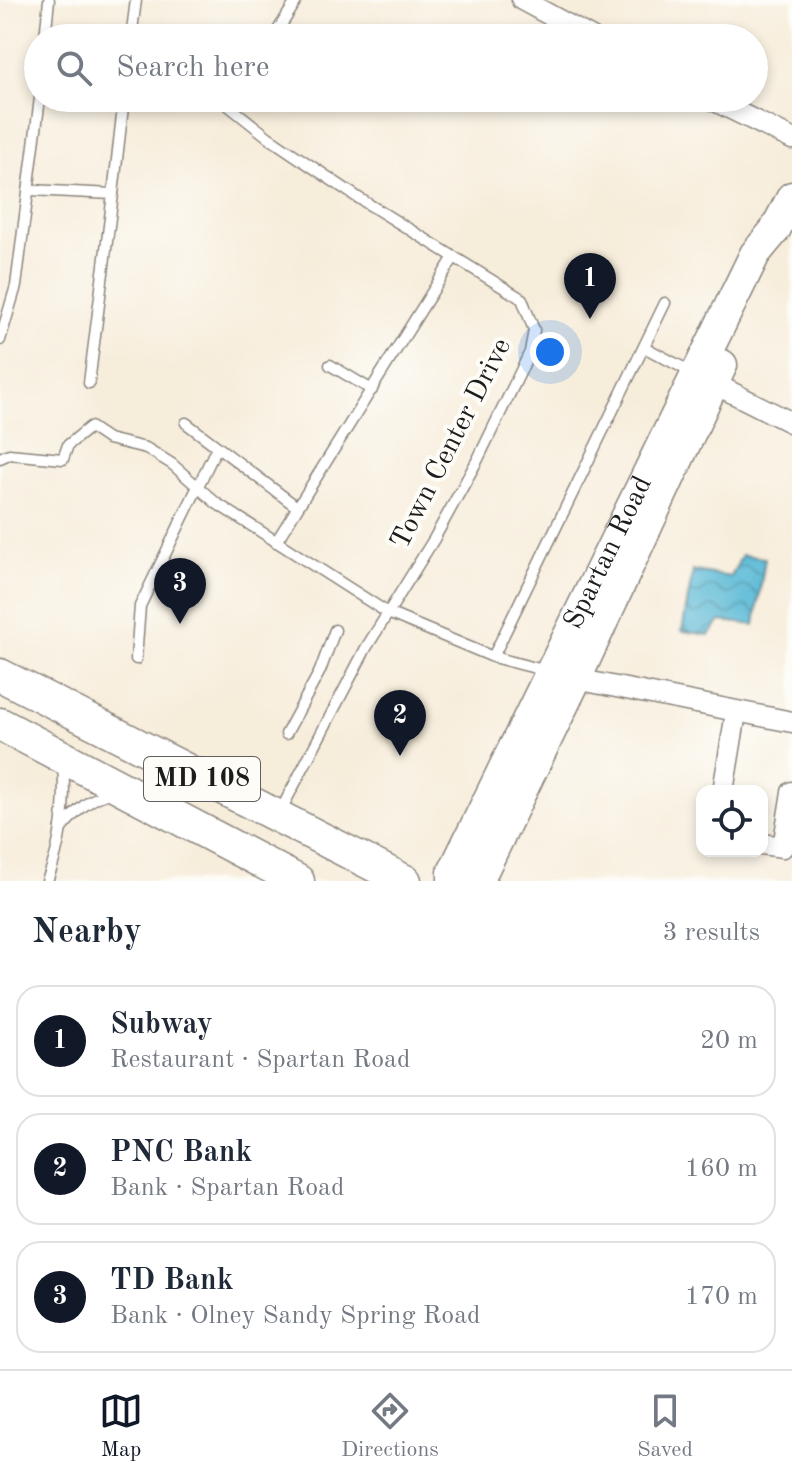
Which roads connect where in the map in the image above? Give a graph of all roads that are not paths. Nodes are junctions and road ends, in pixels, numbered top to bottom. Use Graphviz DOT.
graph roads {
  1 [pos="49,0"];
  2 [pos="136,0"];
  3 [pos="297,0"];
  4 [pos="522,0"];
  5 [pos="46,24"];
  6 [pos="133,24"];
  7 [pos="282,24"];
  8 [pos="566,24"];
  9 [pos="38,112"];
  10 [pos="122,112"];
  11 [pos="243,112"];
  12 [pos="737,112"];
  13 [pos="792,139"];
  14 [pos="30,190"];
  15 [pos="113,194"];
  16 [pos="792,197"];
  17 [pos="454,257"];
  18 [pos="665,303"];
  19 [pos="0,340"];
  20 [pos="644,347"];
  21 [pos="330,365"];
  22 [pos="704,378"];
  23 [pos="89,383"];
  24 [pos="372,390"];
  25 [pos="186,423"];
  26 [pos="792,423"];
  27 [pos="217,447"];
  28 [pos="4,456"];
  29 [pos="196,486"];
  30 [pos="297,507"];
  31 [pos="276,542"];
  32 [pos="388,613"];
  33 [pos="335,630"];
  34 [pos="493,657"];
  35 [pos="136,659"];
  36 [pos="0,675"];
  37 [pos="564,676"];
  38 [pos="736,713"];
  39 [pos="792,722"];
  40 [pos="0,724"];
  41 [pos="286,734"];
  42 [pos="62,757"];
  43 [pos="724,785"];
  44 [pos="123,790"];
  45 [pos="792,792"];
  46 [pos="277,817"];
  47 [pos="61,829"];
  48 [pos="768,845"];
  49 [pos="292,880"];
  50 [pos="47,881"];
  51 [pos="405,881"];
  52 [pos="453,881"];
  53 [pos="478,881"];
  1 -- 5 [label="lane"];
  2 -- 6 [label="lane"];
  3 -- 7 [label="lane"];
  4 -- 8 [label="street"];
  9 -- 14 [label="lane"];
  10 -- 15 [label="lane"];
  11 -- 17 [label="lane, Town Center Drive"];
  12 -- 13 [label="street"];
  14 -- 15 [label="lane"];
  14 -- 19 [label="lane"];
  15 -- 23 [label="lane"];
  16 -- 22 [label="street, Spartan Road"];
  17 -- 24 [label="lane"];
  17 -- 32 [label="lane, Town Center Drive"];
  18 -- 20 [label="lane"];
  20 -- 22 [label="lane"];
  20 -- 34 [label="lane"];
  21 -- 24 [label="lane"];
  22 -- 26 [label="street"];
  22 -- 37 [label="street, Spartan Road"];
  24 -- 30 [label="lane"];
  25 -- 27 [label="lane"];
  27 -- 29 [label="lane"];
  27 -- 30 [label="lane"];
  28 -- 29 [label="lane"];
  29 -- 31 [label="lane"];
  29 -- 35 [label="lane"];
  30 -- 31 [label="lane"];
  31 -- 32 [label="lane"];
  32 -- 34 [label="lane"];
  32 -- 46 [label="lane, Town Center Drive"];
  33 -- 41 [label="lane"];
  34 -- 37 [label="lane"];
  36 -- 46 [label="main road, MD 108"];
  37 -- 38 [label="street"];
  37 -- 52 [label="street, Spartan Road"];
  37 -- 53 [label="street, Spartan Road"];
  38 -- 39 [label="street"];
  38 -- 43 [label="street"];
  40 -- 42 [label="main road, MD 108"];
  42 -- 44 [label="main road, MD 108"];
  42 -- 47 [label="lane"];
  44 -- 47 [label="lane"];
  44 -- 49 [label="main road, MD 108"];
  45 -- 48 [label="street"];
  46 -- 51 [label="main road, MD 108"];
  47 -- 50 [label="lane"];
}
